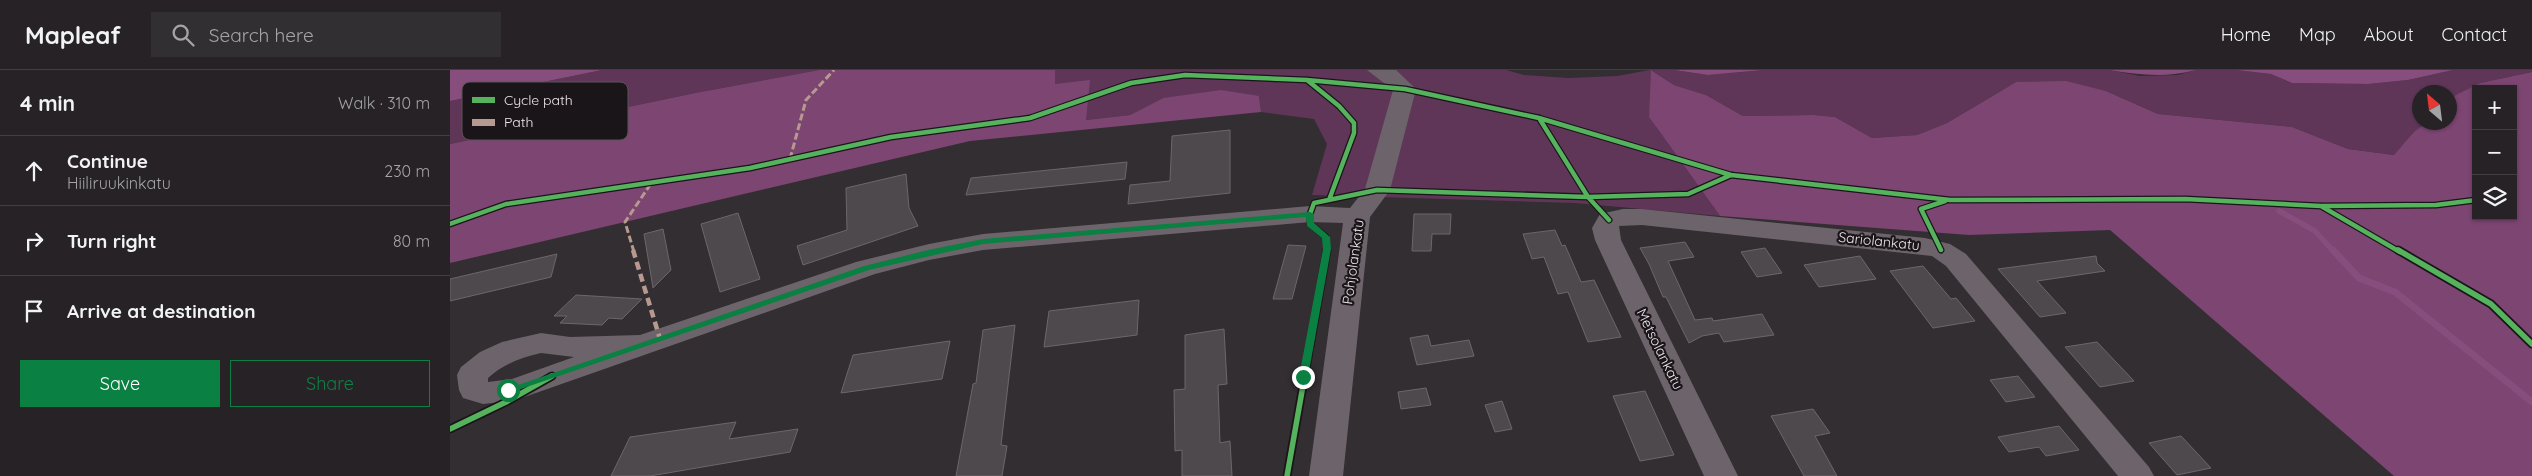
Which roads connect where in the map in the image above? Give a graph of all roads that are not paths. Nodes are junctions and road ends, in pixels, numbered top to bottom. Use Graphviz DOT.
graph roads {
  1 [pos="1378,70"];
  2 [pos="1357,216"];
  3 [pos="1609,220"];
  4 [pos="641,345"];
  5 [pos="1326,476"];
  6 [pos="1721,476"];
  7 [pos="2137,476"];
  1 -- 2 [label="street, Pohjolankatu"];
  2 -- 4 [label="street"];
  2 -- 5 [label="street, Pohjolankatu"];
  3 -- 6 [label="street, Metsolankatu"];
  3 -- 7 [label="street, Sariolankatu"];
  4 -- 4 [label="street"];
}
